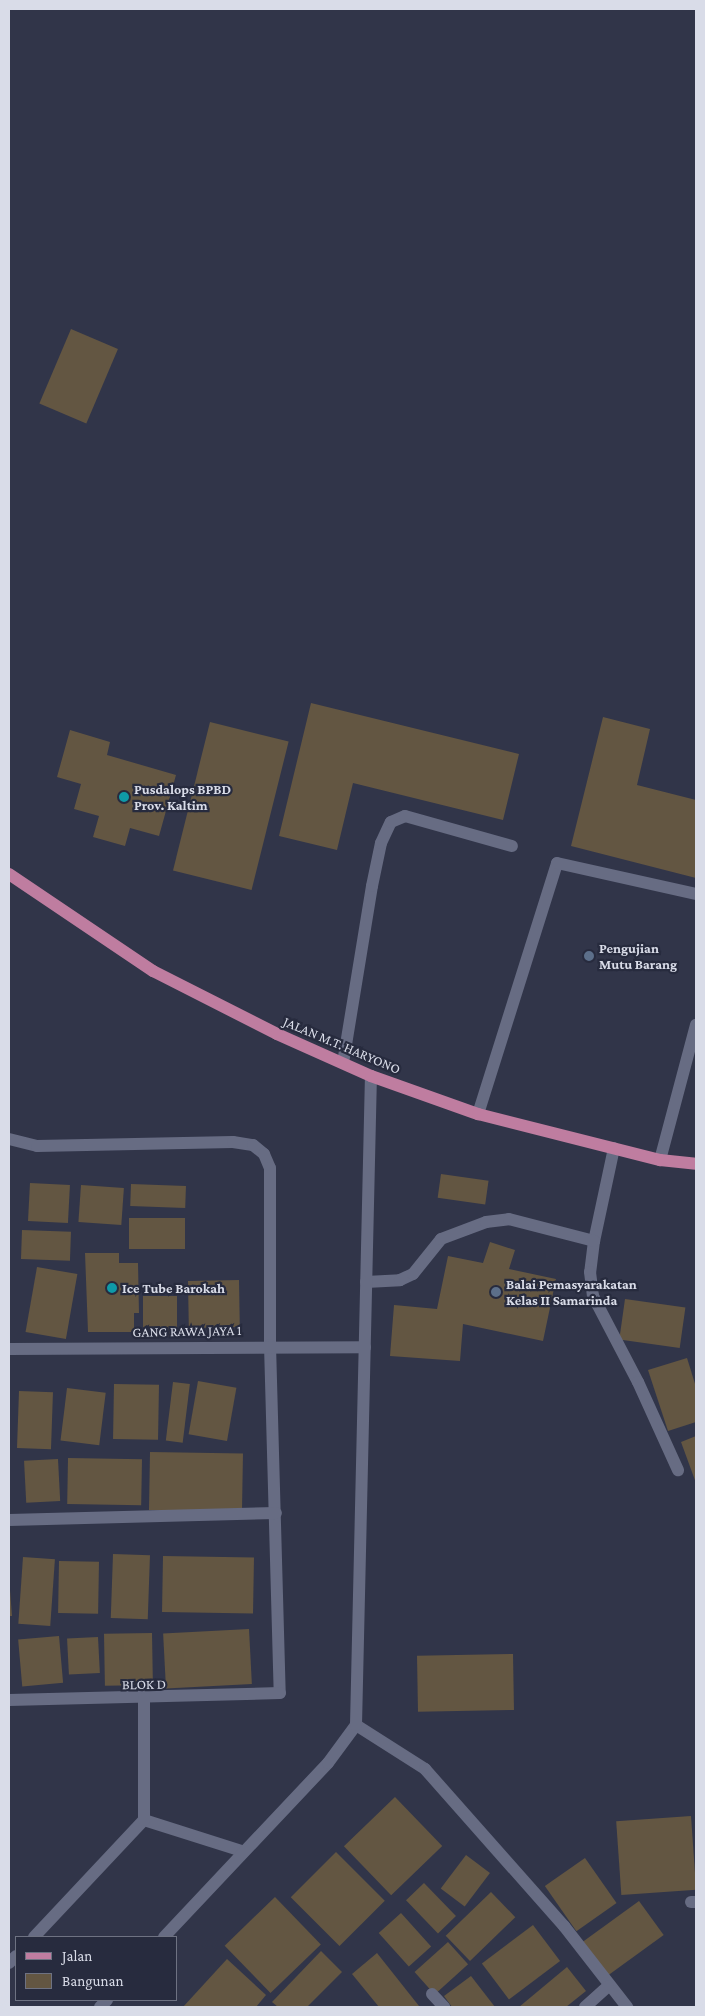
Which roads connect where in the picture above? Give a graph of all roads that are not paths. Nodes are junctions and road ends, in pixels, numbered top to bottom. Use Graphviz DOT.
graph roads {
  1 [pos="512,846"];
  2 [pos="9,874"];
  3 [pos="696,894"];
  4 [pos="696,1025"];
  5 [pos="343,1063"];
  6 [pos="371,1076"];
  7 [pos="478,1114"];
  8 [pos="9,1139"];
  9 [pos="614,1148"];
  10 [pos="660,1160"];
  11 [pos="696,1164"];
  12 [pos="594,1241"];
  13 [pos="366,1282"];
  14 [pos="270,1345"];
  15 [pos="365,1347"];
  16 [pos="9,1349"];
  17 [pos="678,1470"];
  18 [pos="276,1513"];
  19 [pos="9,1520"];
  20 [pos="144,1699"];
  21 [pos="9,1700"];
  22 [pos="356,1725"];
  23 [pos="144,1820"];
  24 [pos="242,1851"];
  25 [pos="35,1936"];
  26 [pos="165,1936"];
  27 [pos="608,1986"];
  28 [pos="432,1994"];
  29 [pos="444,2007"];
  30 [pos="585,2007"];
  31 [pos="627,2007"];
  1 -- 5 [label="street"];
  2 -- 5 [label="main road, JALAN M.T. HARYONO"];
  3 -- 7 [label="street"];
  4 -- 10 [label="street"];
  5 -- 6 [label="main road, JALAN M.T. HARYONO"];
  6 -- 7 [label="main road, JALAN M.T. HARYONO"];
  6 -- 13 [label="street"];
  7 -- 9 [label="main road, JALAN M.T. HARYONO"];
  8 -- 14 [label="street"];
  9 -- 10 [label="main road, JALAN M.T. HARYONO"];
  9 -- 12 [label="street"];
  10 -- 11 [label="main road, JALAN M.T. HARYONO"];
  12 -- 13 [label="street"];
  12 -- 17 [label="street"];
  13 -- 15 [label="street"];
  14 -- 15 [label="street, GANG RAWA JAYA 1"];
  14 -- 16 [label="street, GANG RAWA JAYA 1"];
  14 -- 18 [label="street"];
  15 -- 22 [label="street"];
  18 -- 19 [label="street"];
  18 -- 20 [label="street, BLOK D"];
  20 -- 21 [label="street, BLOK D"];
  20 -- 23 [label="street"];
  22 -- 24 [label="street"];
  22 -- 27 [label="street"];
  23 -- 24 [label="street"];
  23 -- 25 [label="street"];
  24 -- 26 [label="street"];
  27 -- 30 [label="street"];
  27 -- 31 [label="street"];
  28 -- 29 [label="street"];
}
